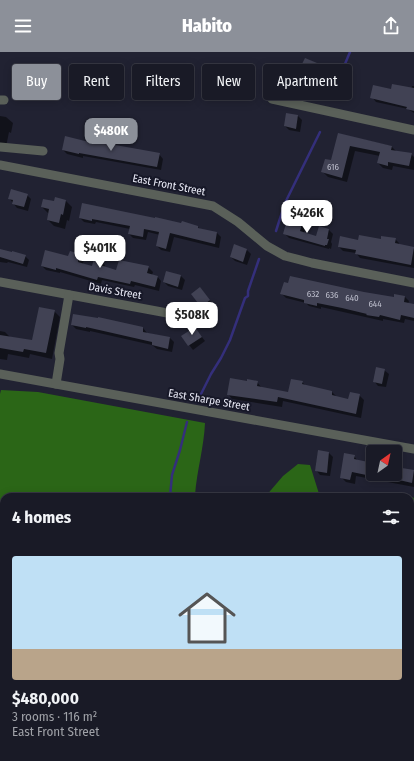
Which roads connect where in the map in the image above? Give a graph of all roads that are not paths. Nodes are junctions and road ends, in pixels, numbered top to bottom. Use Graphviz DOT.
graph roads {
  1 [pos="277,100"];
  2 [pos="414,130"];
  3 [pos="0,147"];
  4 [pos="43,151"];
  5 [pos="0,165"];
  6 [pos="0,282"];
  7 [pos="414,283"];
  8 [pos="69,295"];
  9 [pos="178,314"];
  10 [pos="0,374"];
  11 [pos="56,384"];
  12 [pos="414,449"];
  1 -- 2 [label="street"];
  3 -- 4 [label="street"];
  5 -- 7 [label="street, East Front Street"];
  6 -- 8 [label="street, Davis Street"];
  8 -- 9 [label="street, Davis Street"];
  8 -- 11 [label="street"];
  10 -- 11 [label="street, East Sharpe Street"];
  11 -- 12 [label="street, East Sharpe Street"];
}
